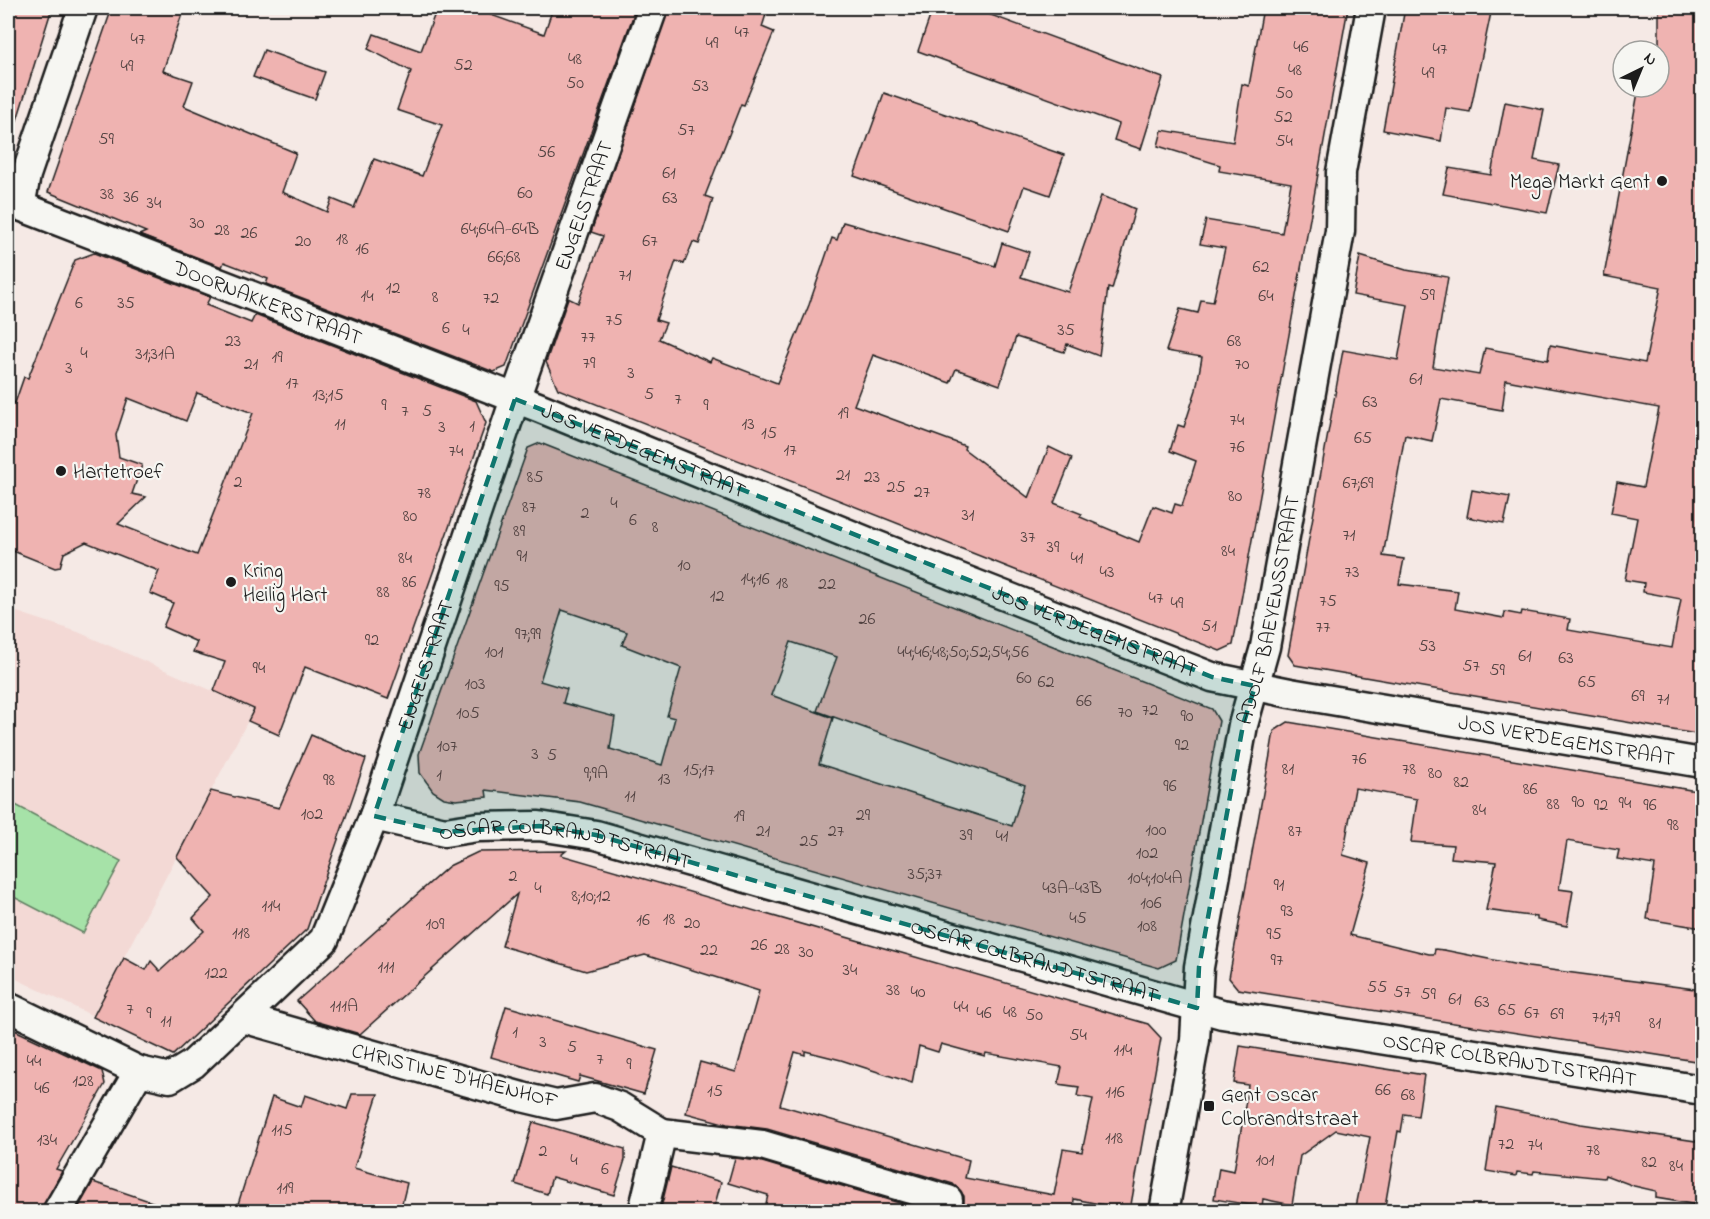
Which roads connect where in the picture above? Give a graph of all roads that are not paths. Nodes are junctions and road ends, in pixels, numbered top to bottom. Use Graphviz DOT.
graph roads {
  1 [pos="83,8"];
  2 [pos="653,8"];
  3 [pos="1371,8"];
  4 [pos="514,399"];
  5 [pos="1255,686"];
  6 [pos="1702,763"];
  7 [pos="374,816"];
  8 [pos="8,1007"];
  9 [pos="1197,1008"];
  10 [pos="243,1018"];
  11 [pos="139,1071"];
  12 [pos="1702,1090"];
  13 [pos="662,1133"];
  14 [pos="948,1200"];
  15 [pos="57,1212"];
  16 [pos="643,1212"];
  17 [pos="1164,1212"];
  1 -- 4 [label="street, DOORNAKKERSTRAAT"];
  2 -- 4 [label="street, ENGELSTRAAT"];
  3 -- 5 [label="street, ADOLF BAEYENSSTRAAT"];
  4 -- 5 [label="street, JOS VERDEGEMSTRAAT"];
  4 -- 7 [label="street, ENGELSTRAAT"];
  5 -- 6 [label="street, JOS VERDEGEMSTRAAT"];
  5 -- 9 [label="street, ADOLF BAEYENSSTRAAT"];
  7 -- 9 [label="street, OSCAR COLBRANDTSTRAAT"];
  7 -- 10 [label="street, ENGELSTRAAT"];
  8 -- 11 [label="street"];
  9 -- 12 [label="street, OSCAR COLBRANDTSTRAAT"];
  9 -- 17 [label="street, ADOLF BAEYENSSTRAAT"];
  10 -- 11 [label="street, ENGELSTRAAT"];
  10 -- 13 [label="street, CHRISTINE D'HAENHOF"];
  11 -- 15 [label="street"];
  13 -- 14 [label="street, CHRISTINE D'HAENHOF"];
  13 -- 16 [label="street"];
}
